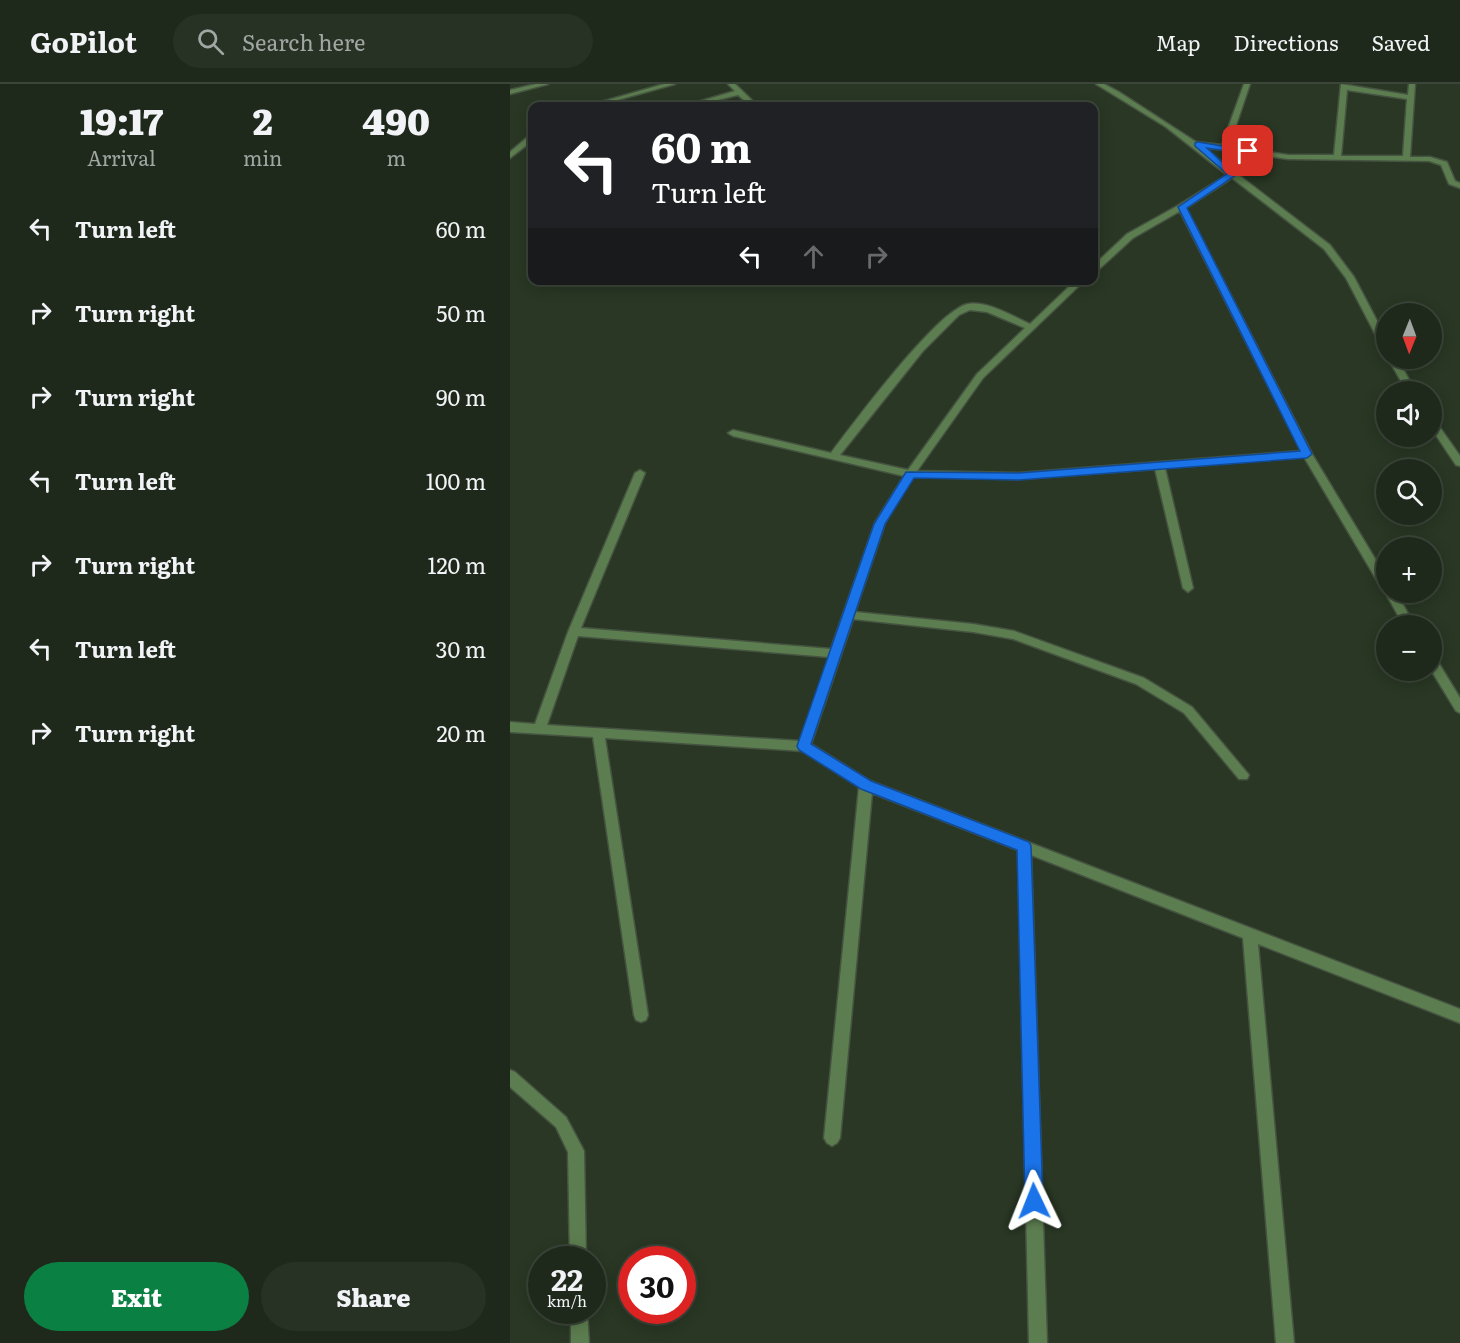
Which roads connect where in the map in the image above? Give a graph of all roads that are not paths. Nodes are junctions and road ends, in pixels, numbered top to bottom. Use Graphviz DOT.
graph roads {
  1 [pos="545,84"];
  2 [pos="672,84"];
  3 [pos="731,84"];
  4 [pos="1100,84"];
  5 [pos="1247,84"];
  6 [pos="1412,84"];
  7 [pos="1344,86"];
  8 [pos="510,92"];
  9 [pos="740,92"];
  10 [pos="1411,97"];
  11 [pos="606,102"];
  12 [pos="702,102"];
  13 [pos="751,102"];
  14 [pos="528,141"];
  15 [pos="1198,144"];
  16 [pos="1225,148"];
  17 [pos="510,156"];
  18 [pos="1337,159"];
  19 [pos="1406,160"];
  20 [pos="1232,175"];
  21 [pos="1460,186"];
  22 [pos="1182,207"];
  23 [pos="1098,265"];
  24 [pos="1075,285"];
  25 [pos="1029,327"];
  26 [pos="1376,328"];
  27 [pos="734,434"];
  28 [pos="1442,437"];
  29 [pos="1307,454"];
  30 [pos="834,456"];
  31 [pos="1460,463"];
  32 [pos="1159,465"];
  33 [pos="640,473"];
  34 [pos="910,474"];
  35 [pos="1376,569"];
  36 [pos="1188,588"];
  37 [pos="848,615"];
  38 [pos="574,632"];
  39 [pos="836,653"];
  40 [pos="1442,678"];
  41 [pos="1460,708"];
  42 [pos="510,727"];
  43 [pos="539,729"];
  44 [pos="598,733"];
  45 [pos="804,746"];
  46 [pos="1243,775"];
  47 [pos="866,785"];
  48 [pos="1024,846"];
  49 [pos="1250,934"];
  50 [pos="641,1015"];
  51 [pos="1460,1016"];
  52 [pos="510,1077"];
  53 [pos="832,1138"];
  54 [pos="578,1246"];
  55 [pos="579,1324"];
  56 [pos="580,1343"];
  57 [pos="1038,1343"];
  58 [pos="1286,1343"];
  1 -- 8 [label="street"];
  2 -- 11 [label="street"];
  3 -- 9 [label="street"];
  4 -- 15 [label="street"];
  5 -- 16 [label="street"];
  6 -- 10 [label="street"];
  7 -- 10 [label="street"];
  7 -- 18 [label="street"];
  9 -- 12 [label="street"];
  9 -- 13 [label="street"];
  10 -- 19 [label="street"];
  14 -- 17 [label="street"];
  15 -- 16 [label="street"];
  15 -- 20 [label="street"];
  16 -- 18 [label="street"];
  18 -- 19 [label="street"];
  19 -- 21 [label="street"];
  20 -- 22 [label="street"];
  20 -- 26 [label="street"];
  22 -- 23 [label="street"];
  22 -- 29 [label="street"];
  24 -- 25 [label="street"];
  25 -- 30 [label="street"];
  25 -- 34 [label="street"];
  27 -- 30 [label="street"];
  28 -- 31 [label="street"];
  29 -- 32 [label="street"];
  29 -- 35 [label="street"];
  30 -- 34 [label="street"];
  32 -- 34 [label="street"];
  32 -- 36 [label="street"];
  33 -- 38 [label="street"];
  34 -- 37 [label="street"];
  37 -- 39 [label="street"];
  37 -- 46 [label="street"];
  38 -- 39 [label="street"];
  38 -- 43 [label="street"];
  39 -- 45 [label="street"];
  40 -- 41 [label="street"];
  42 -- 43 [label="street"];
  43 -- 44 [label="street"];
  44 -- 45 [label="street"];
  44 -- 50 [label="street"];
  45 -- 47 [label="street"];
  47 -- 48 [label="street"];
  47 -- 53 [label="street"];
  48 -- 49 [label="street"];
  48 -- 57 [label="street"];
  49 -- 51 [label="street"];
  49 -- 58 [label="street"];
  52 -- 54 [label="street"];
  55 -- 56 [label="street"];
}
